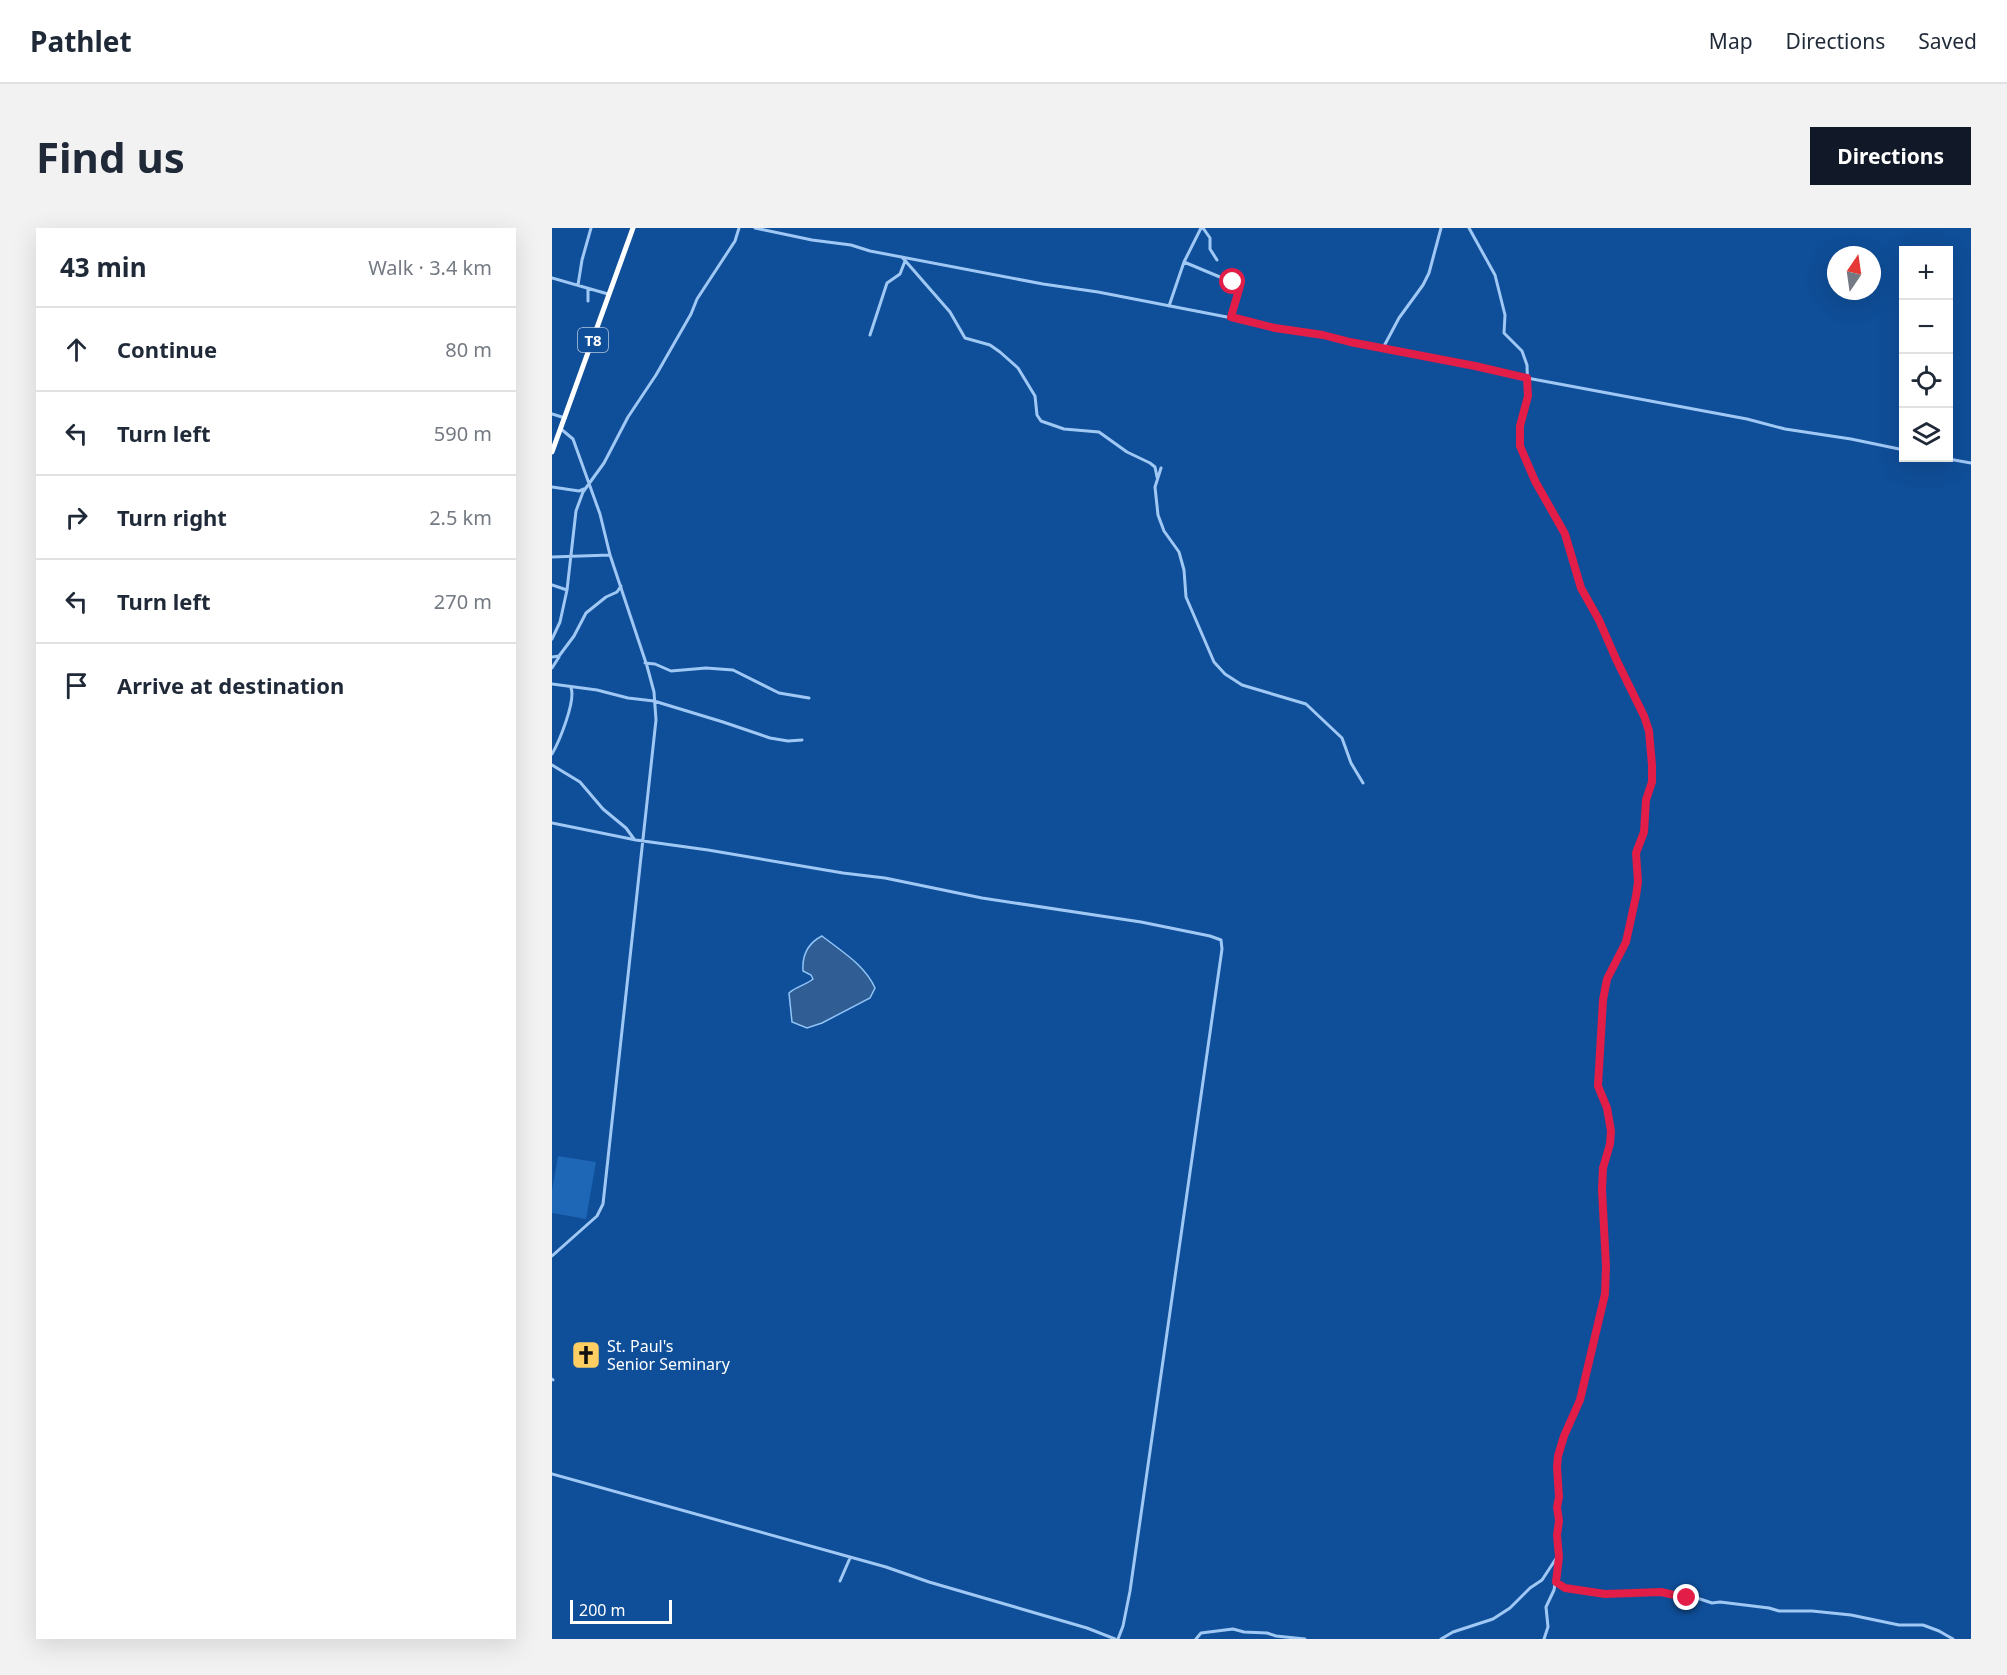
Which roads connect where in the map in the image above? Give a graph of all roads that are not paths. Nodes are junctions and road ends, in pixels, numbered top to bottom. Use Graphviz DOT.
graph roads {
  1 [pos="591,228"];
  2 [pos="633,228"];
  3 [pos="739,228"];
  4 [pos="755,228"];
  5 [pos="1202,228"];
  6 [pos="1441,228"];
  7 [pos="1469,228"];
  8 [pos="904,259"];
  9 [pos="1217,260"];
  10 [pos="1184,262"];
  11 [pos="552,278"];
  12 [pos="578,285"];
  13 [pos="588,289"];
  14 [pos="610,294"];
  15 [pos="588,301"];
  16 [pos="1169,306"];
  17 [pos="1231,317"];
  18 [pos="870,335"];
  19 [pos="1383,348"];
  20 [pos="1527,378"];
  21 [pos="552,414"];
  22 [pos="565,418"];
  23 [pos="561,429"];
  24 [pos="1899,449"];
  25 [pos="552,452"];
  26 [pos="1953,460"];
  27 [pos="1971,463"];
  28 [pos="1161,468"];
  29 [pos="1157,479"];
  30 [pos="589,484"];
  31 [pos="552,487"];
  32 [pos="585,489"];
  33 [pos="572,555"];
  34 [pos="610,555"];
  35 [pos="552,557"];
  36 [pos="552,585"];
  37 [pos="621,586"];
  38 [pos="567,590"];
  39 [pos="552,639"];
  40 [pos="559,656"];
  41 [pos="552,657"];
  42 [pos="645,663"];
  43 [pos="552,668"];
  44 [pos="552,684"];
  45 [pos="571,688"];
  46 [pos="809,698"];
  47 [pos="654,701"];
  48 [pos="802,740"];
  49 [pos="552,754"];
  50 [pos="552,765"];
  51 [pos="1364,783"];
  52 [pos="552,823"];
  53 [pos="636,840"];
  54 [pos="643,841"];
  55 [pos="552,1256"];
  56 [pos="552,1474"];
  57 [pos="1559,1554"];
  58 [pos="850,1557"];
  59 [pos="840,1581"];
  60 [pos="1556,1582"];
  61 [pos="1116,1639"];
  62 [pos="1196,1639"];
  63 [pos="1305,1639"];
  64 [pos="1441,1639"];
  65 [pos="1544,1639"];
  66 [pos="1953,1639"];
  1 -- 12 [label="street"];
  2 -- 14 [label="highway, T8"];
  3 -- 30 [label="street"];
  4 -- 8 [label="street"];
  5 -- 9 [label="street"];
  5 -- 10 [label="street"];
  6 -- 19 [label="street"];
  7 -- 20 [label="street"];
  8 -- 16 [label="street"];
  8 -- 18 [label="street"];
  8 -- 29 [label="street"];
  10 -- 16 [label="street"];
  10 -- 17 [label="street"];
  11 -- 12 [label="street"];
  12 -- 13 [label="street"];
  13 -- 14 [label="street"];
  13 -- 15 [label="street"];
  14 -- 22 [label="highway, T8"];
  16 -- 17 [label="street"];
  17 -- 19 [label="street"];
  19 -- 20 [label="street"];
  20 -- 24 [label="street"];
  20 -- 57 [label="street"];
  21 -- 22 [label="street"];
  22 -- 23 [label="highway, T8"];
  23 -- 25 [label="highway, T8"];
  23 -- 30 [label="street"];
  26 -- 27 [label="street"];
  28 -- 29 [label="street"];
  29 -- 51 [label="street"];
  30 -- 32 [label="street"];
  30 -- 34 [label="street"];
  31 -- 32 [label="street"];
  32 -- 33 [label="street"];
  33 -- 34 [label="street"];
  33 -- 35 [label="street"];
  33 -- 38 [label="street"];
  34 -- 37 [label="street"];
  36 -- 38 [label="street"];
  37 -- 40 [label="street"];
  37 -- 42 [label="street"];
  38 -- 39 [label="street"];
  40 -- 41 [label="street"];
  40 -- 43 [label="street"];
  42 -- 46 [label="street"];
  42 -- 47 [label="street"];
  44 -- 45 [label="street"];
  45 -- 47 [label="street"];
  45 -- 49 [label="street"];
  47 -- 48 [label="street"];
  47 -- 54 [label="street"];
  50 -- 53 [label="street"];
  52 -- 53 [label="street"];
  53 -- 54 [label="street"];
  54 -- 55 [label="street"];
  54 -- 61 [label="street"];
  56 -- 58 [label="street"];
  57 -- 60 [label="street"];
  57 -- 64 [label="street"];
  58 -- 59 [label="street"];
  58 -- 61 [label="street"];
  60 -- 65 [label="street"];
  60 -- 66 [label="street"];
  62 -- 63 [label="street"];
}
